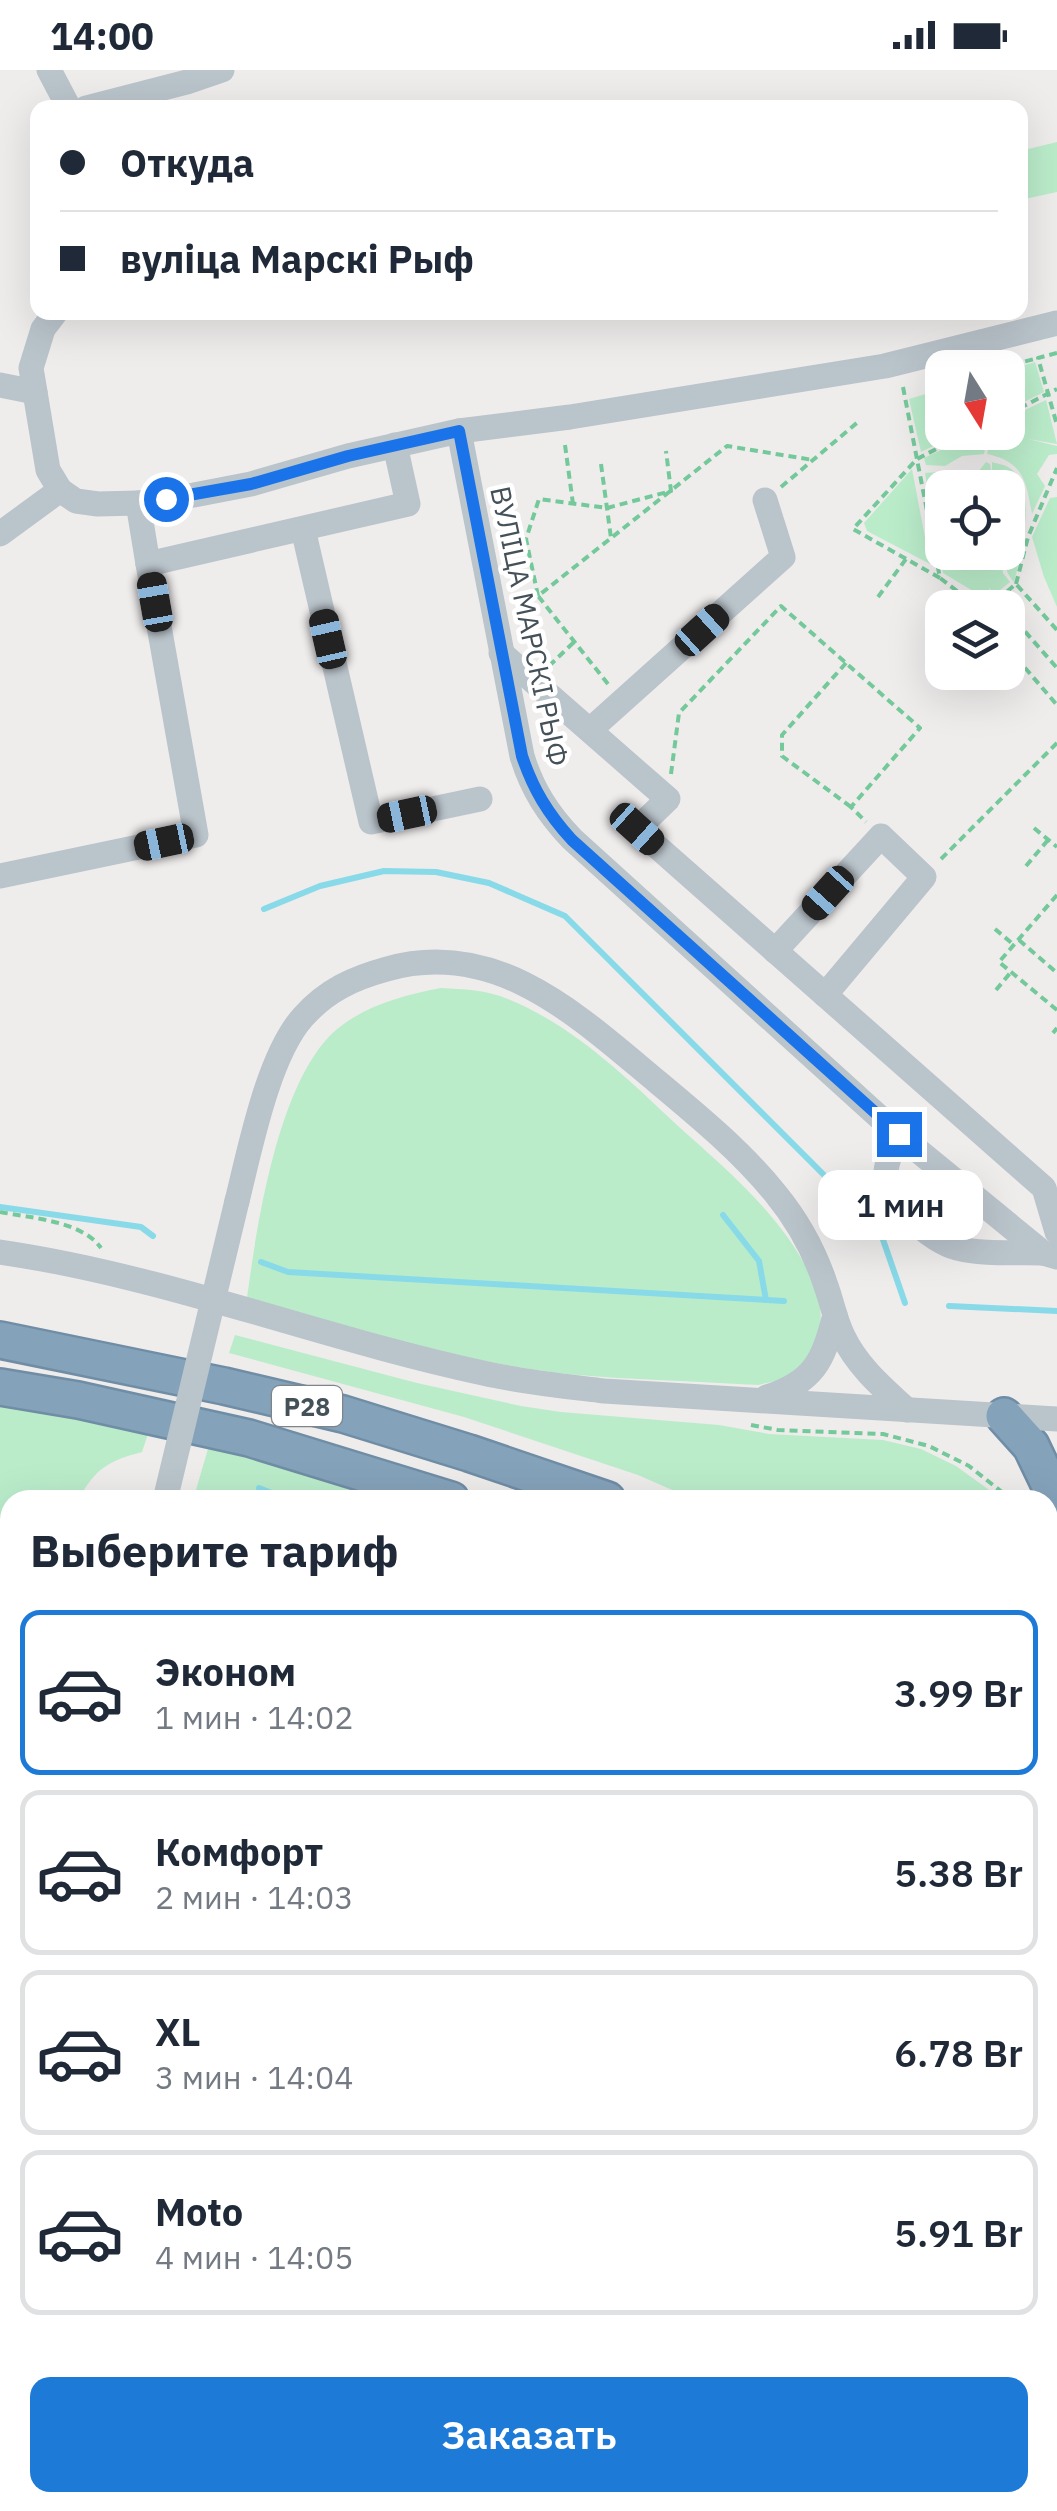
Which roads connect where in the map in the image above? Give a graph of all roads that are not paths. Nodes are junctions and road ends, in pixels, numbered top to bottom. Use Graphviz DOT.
graph roads {
  1 [pos="48,70"];
  2 [pos="222,70"];
  3 [pos="64,100"];
  4 [pos="117,100"];
  5 [pos="50,320"];
  6 [pos="1057,323"];
  7 [pos="0,385"];
  8 [pos="35,392"];
  9 [pos="459,431"];
  10 [pos="395,445"];
  11 [pos="60,490"];
  12 [pos="765,500"];
  13 [pos="138,503"];
  14 [pos="303,528"];
  15 [pos="0,534"];
  16 [pos="148,564"];
  17 [pos="501,653"];
  18 [pos="590,730"];
  19 [pos="480,799"];
  20 [pos="0,876"];
  21 [pos="775,951"];
  22 [pos="825,996"];
  23 [pos="899,1134"];
  24 [pos="1052,1247"];
  25 [pos="0,1252"];
  26 [pos="835,1315"];
  27 [pos="0,1340"];
  28 [pos="0,1387"];
  29 [pos="755,1401"];
  30 [pos="831,1406"];
  31 [pos="907,1410"];
  32 [pos="1004,1416"];
  33 [pos="1057,1419"];
  34 [pos="1057,1436"];
  35 [pos="167,1490"];
  36 [pos="419,1490"];
  37 [pos="578,1490"];
  38 [pos="1053,1490"];
  39 [pos="1053,1490"];
  1 -- 3 [label="street"];
  2 -- 4 [label="street"];
  5 -- 8 [label="street"];
  6 -- 9 [label="street"];
  7 -- 8 [label="street"];
  8 -- 11 [label="street"];
  9 -- 10 [label="street"];
  9 -- 17 [label="street, ВУЛІЦА МАРСКІ РЫФ"];
  10 -- 13 [label="street"];
  10 -- 14 [label="street"];
  11 -- 13 [label="street"];
  11 -- 15 [label="street"];
  12 -- 18 [label="street"];
  13 -- 16 [label="street"];
  14 -- 16 [label="street"];
  14 -- 19 [label="street"];
  16 -- 20 [label="street"];
  17 -- 18 [label="street"];
  17 -- 23 [label="street, ВУЛІЦА МАРСКІ РЫФ"];
  18 -- 21 [label="street"];
  21 -- 22 [label="street"];
  21 -- 22 [label="street"];
  22 -- 24 [label="street"];
  23 -- 24 [label="street, ВУЛІЦА МАРСКІ РЫФ"];
  23 -- 24 [label="street"];
  25 -- 29 [label="street"];
  26 -- 29 [label="street"];
  26 -- 30 [label="street"];
  26 -- 31 [label="street"];
  26 -- 35 [label="street, bridge"];
  27 -- 37 [label="highway, Р28"];
  28 -- 36 [label="highway, Р28"];
  29 -- 30 [label="street"];
  30 -- 31 [label="street"];
  31 -- 32 [label="street"];
  32 -- 33 [label="street"];
  32 -- 38 [label="highway"];
  34 -- 39 [label="highway"];
}
